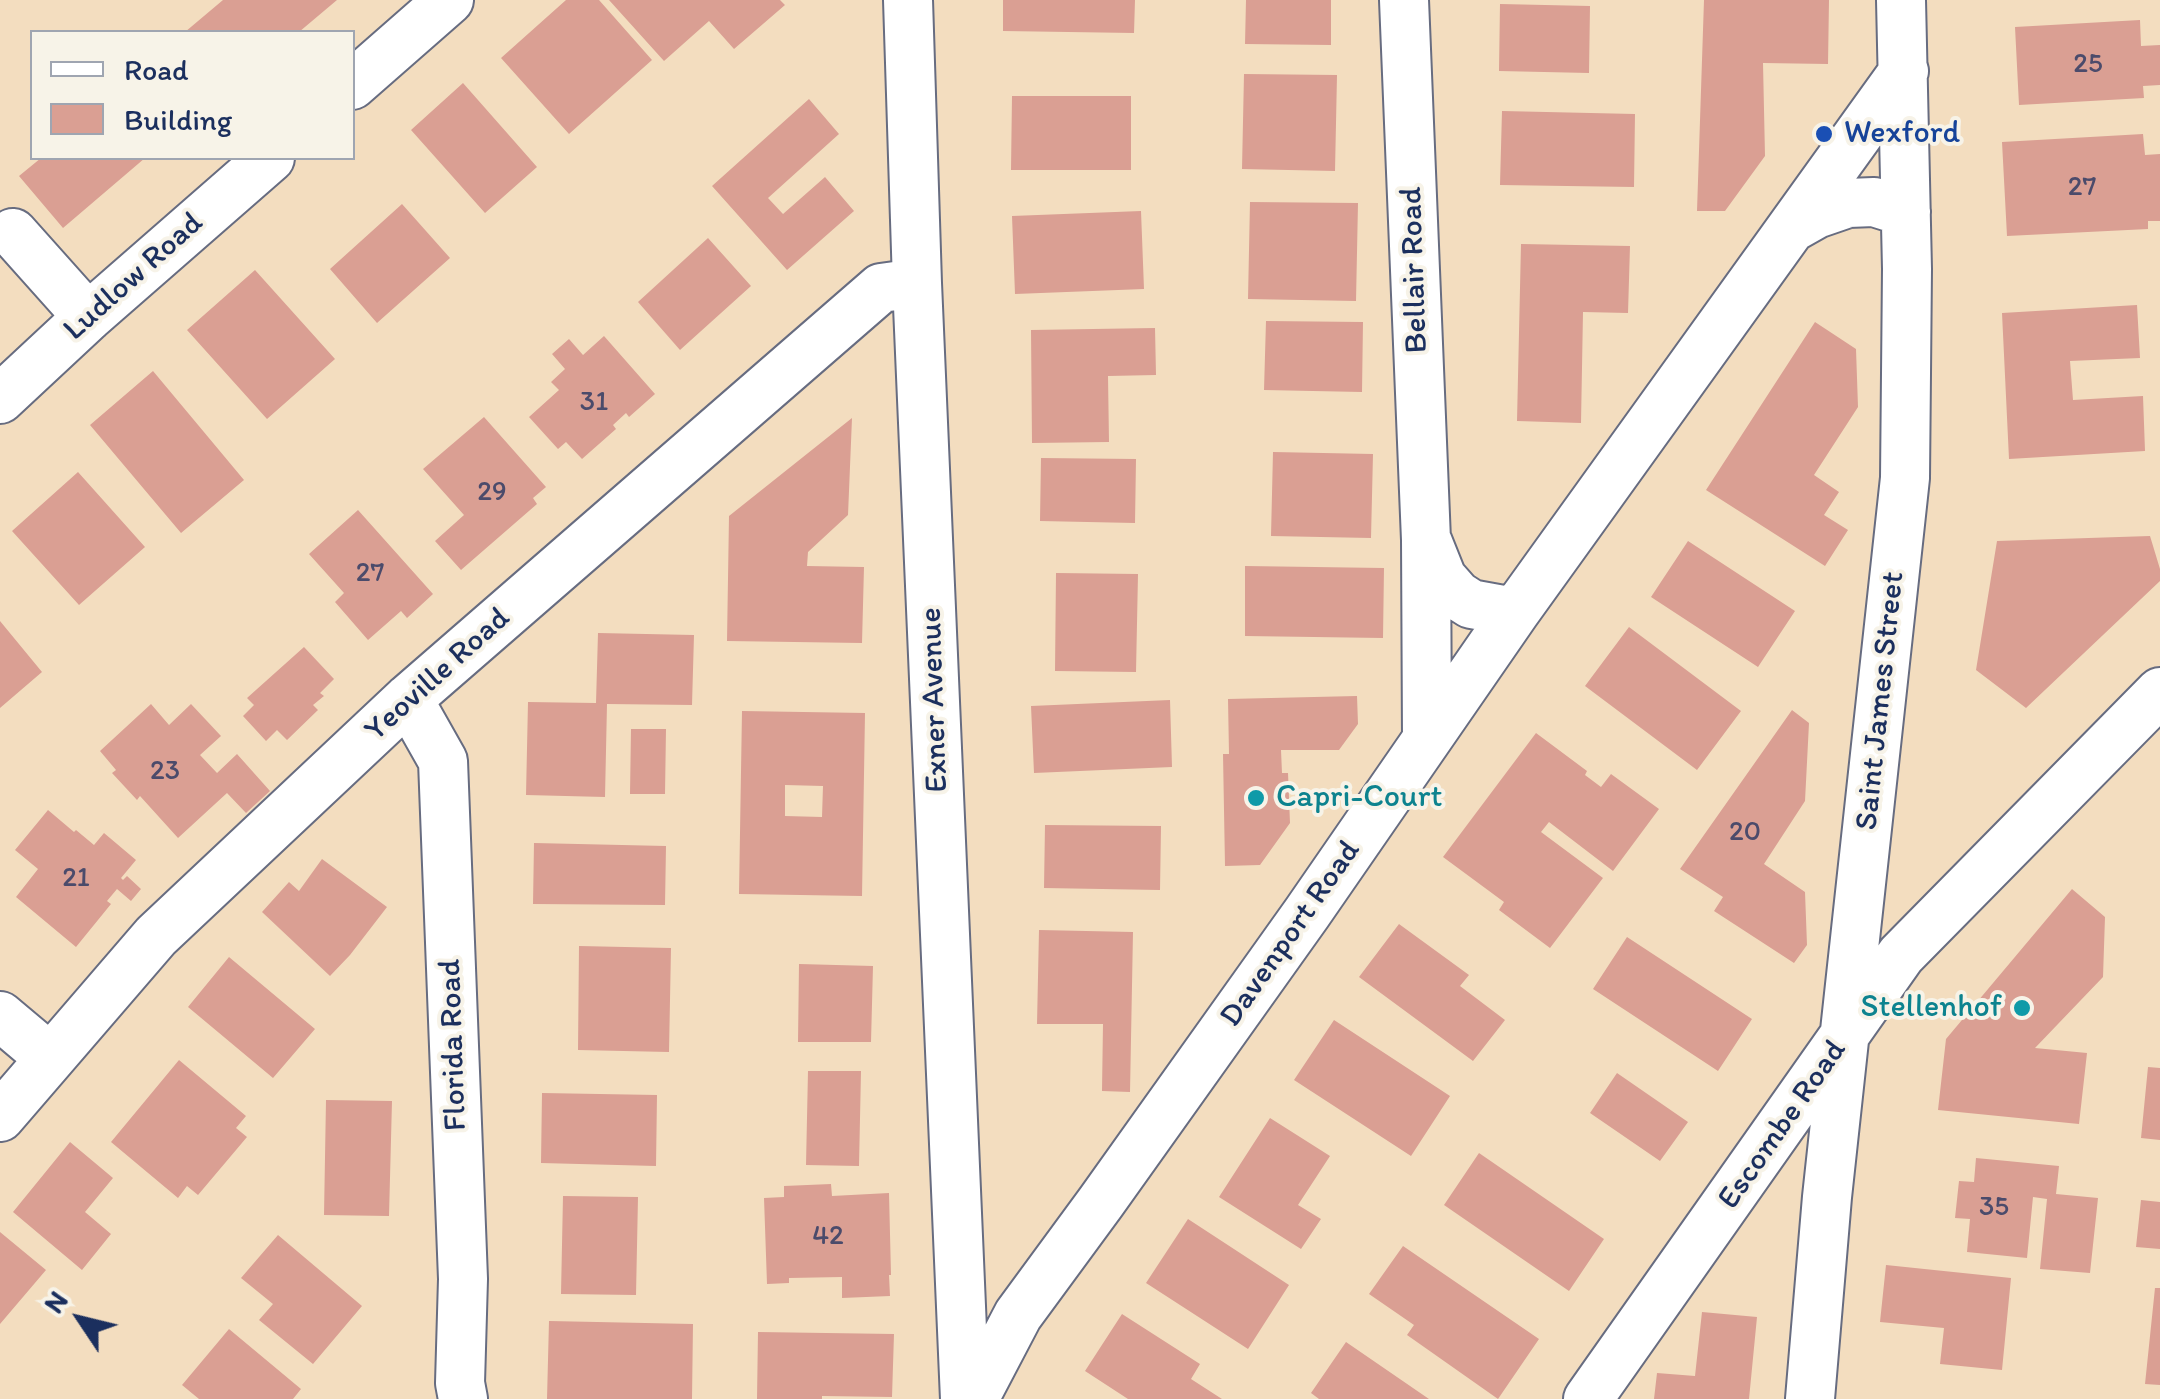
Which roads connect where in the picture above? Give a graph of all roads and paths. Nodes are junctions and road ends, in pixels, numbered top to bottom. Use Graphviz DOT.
graph roads {
  1 [pos="449,0"];
  2 [pos="908,0"];
  3 [pos="1404,0"];
  4 [pos="1901,0"];
  5 [pos="1904,71"];
  6 [pos="355,81"];
  7 [pos="268,160"];
  8 [pos="1906,212"];
  9 [pos="1790,229"];
  10 [pos="13,233"];
  11 [pos="917,283"];
  12 [pos="88,317"];
  13 [pos="0,399"];
  14 [pos="1426,540"];
  15 [pos="1515,612"];
  16 [pos="2160,692"];
  17 [pos="408,700"];
  18 [pos="1428,739"];
  19 [pos="0,1016"];
  20 [pos="1845,1037"];
  21 [pos="50,1058"];
  22 [pos="0,1117"];
  23 [pos="451,1394"];
  24 [pos="965,1399"];
  25 [pos="974,1399"];
  26 [pos="1588,1399"];
  27 [pos="1810,1399"];
  1 -- 6 [label="street"];
  2 -- 11 [label="street, Exner Avenue"];
  3 -- 14 [label="street, Bellair Road"];
  4 -- 5 [label="street, Saint James Street"];
  5 -- 8 [label="street, Saint James Street"];
  5 -- 9 [label="street, Davenport Road"];
  7 -- 12 [label="street, Ludlow Road"];
  8 -- 9 [label="street, Davenport Road"];
  8 -- 20 [label="street, Saint James Street"];
  9 -- 15 [label="street, Davenport Road"];
  10 -- 12 [label="street"];
  11 -- 17 [label="street, Yeoville Road"];
  11 -- 24 [label="street, Exner Avenue"];
  12 -- 13 [label="street, Ludlow Road"];
  14 -- 15 [label="street, Bellair Road"];
  14 -- 18 [label="street, Bellair Road"];
  15 -- 18 [label="street, Davenport Road"];
  16 -- 20 [label="street, Escombe Road"];
  17 -- 21 [label="street, Yeoville Road"];
  17 -- 23 [label="street, Florida Road"];
  18 -- 25 [label="street, Davenport Road"];
  19 -- 21 [label="street"];
  20 -- 26 [label="street, Escombe Road"];
  20 -- 27 [label="street, Saint James Street"];
  21 -- 22 [label="street, Yeoville Road"];
}
